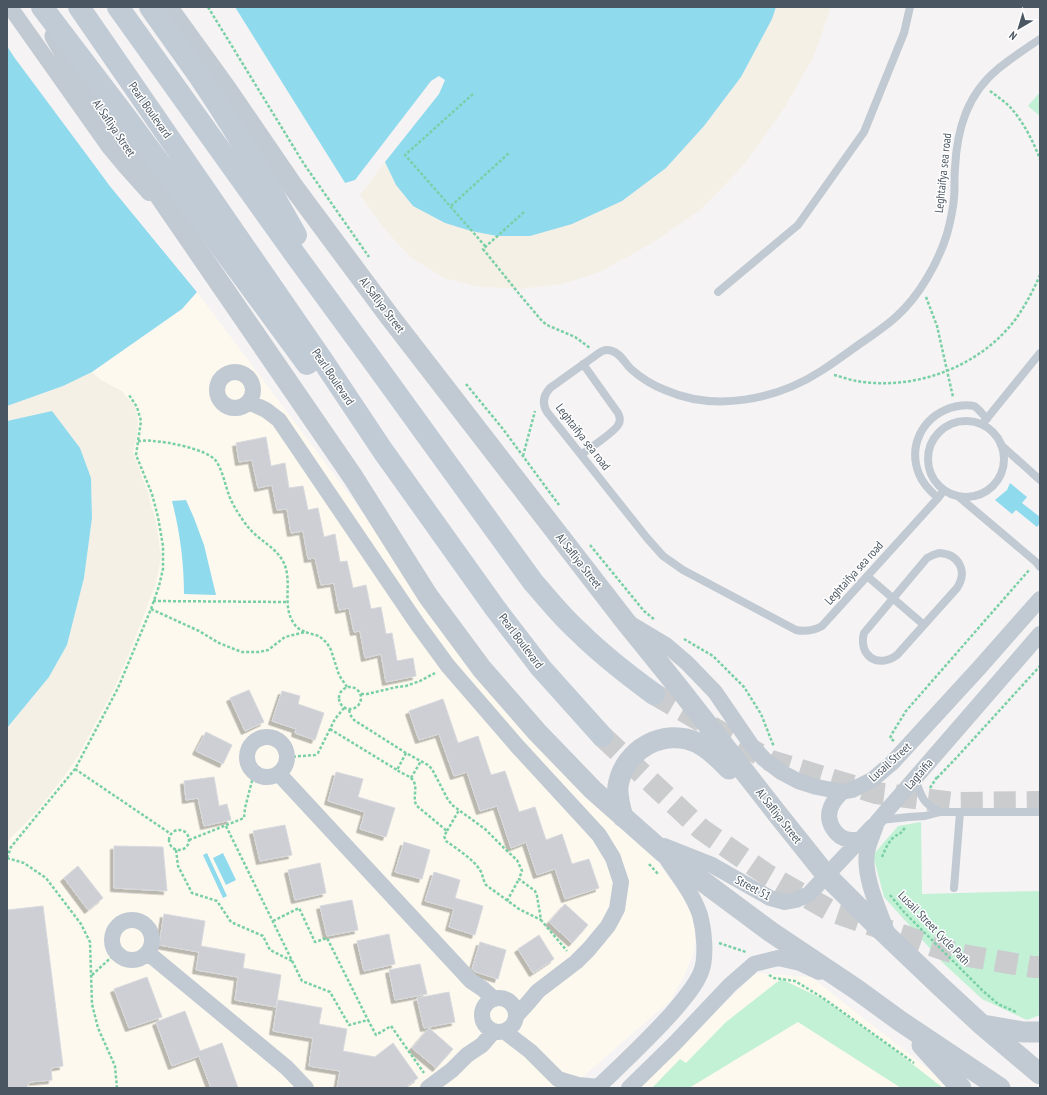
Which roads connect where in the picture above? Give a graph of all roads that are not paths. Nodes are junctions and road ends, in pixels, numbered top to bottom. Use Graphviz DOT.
graph roads {
  1 [pos="10,7"];
  2 [pos="41,7"];
  3 [pos="79,7"];
  4 [pos="118,7"];
  5 [pos="150,7"];
  6 [pos="167,7"];
  7 [pos="910,7"];
  8 [pos="180,17"];
  9 [pos="1040,39"];
  10 [pos="174,216"];
  11 [pos="718,292"];
  12 [pos="1040,353"];
  13 [pos="373,361"];
  14 [pos="583,364"];
  15 [pos="249,402"];
  16 [pos="984,422"];
  17 [pos="1001,445"];
  18 [pos="383,450"];
  19 [pos="581,455"];
  20 [pos="1040,480"];
  21 [pos="944,490"];
  22 [pos="959,497"];
  23 [pos="938,498"];
  24 [pos="1038,564"];
  25 [pos="867,576"];
  26 [pos="892,599"];
  27 [pos="1040,599"];
  28 [pos="625,621"];
  29 [pos="924,625"];
  30 [pos="1040,634"];
  31 [pos="654,694"];
  32 [pos="602,736"];
  33 [pos="920,773"];
  34 [pos="279,774"];
  35 [pos="842,792"];
  36 [pos="940,812"];
  37 [pos="960,812"];
  38 [pos="1040,812"];
  39 [pos="779,816"];
  40 [pos="623,817"];
  41 [pos="878,821"];
  42 [pos="860,840"];
  43 [pos="656,846"];
  44 [pos="827,876"];
  45 [pos="954,888"];
  46 [pos="890,938"];
  47 [pos="148,953"];
  48 [pos="856,989"];
  49 [pos="500,1017"];
  50 [pos="900,1021"];
  51 [pos="982,1025"];
  52 [pos="1040,1032"];
  53 [pos="1040,1074"];
  54 [pos="560,1083"];
  55 [pos="634,1085"];
  56 [pos="430,1086"];
  57 [pos="598,1087"];
  58 [pos="306,1088"];
  59 [pos="961,1088"];
  60 [pos="1000,1088"];
  1 -- 10 [label="street"];
  2 -- 10 [label="street, Al Safliya Street"];
  2 -- 18 [label="main road"];
  3 -- 18 [label="main road, Pearl Boulevard"];
  4 -- 13 [label="main road"];
  5 -- 13 [label="main road"];
  6 -- 8 [label="street, Al Safliya Street"];
  7 -- 11 [label="lane"];
  8 -- 28 [label="street, Al Safliya Street"];
  9 -- 14 [label="lane, Leghtaifya sea road"];
  10 -- 40 [label="street, Al Safliya Street"];
  12 -- 16 [label="lane"];
  13 -- 31 [label="main road"];
  14 -- 19 [label="lane"];
  14 -- 19 [label="lane, Leghtaifya sea road"];
  15 -- 49 [label="street"];
  16 -- 17 [label="lane"];
  16 -- 21 [label="lane"];
  16 -- 23 [label="lane"];
  17 -- 20 [label="lane"];
  17 -- 22 [label="lane"];
  18 -- 32 [label="main road, Pearl Boulevard"];
  19 -- 25 [label="lane, Leghtaifya sea road"];
  21 -- 22 [label="lane"];
  21 -- 23 [label="lane, Leghtaifya sea road"];
  22 -- 24 [label="lane"];
  23 -- 25 [label="lane, Leghtaifya sea road"];
  25 -- 26 [label="lane"];
  26 -- 29 [label="lane"];
  26 -- 29 [label="lane"];
  26 -- 29 [label="lane"];
  27 -- 35 [label="street, Lusail Street"];
  28 -- 35 [label="street"];
  28 -- 39 [label="street, Al Safliya Street"];
  30 -- 33 [label="street, Lagtaifia"];
  33 -- 36 [label="lane"];
  33 -- 41 [label="street, Lagtaifia"];
  34 -- 34 [label="street"];
  34 -- 49 [label="street"];
  35 -- 42 [label="street"];
  36 -- 37 [label="lane"];
  36 -- 41 [label="lane"];
  37 -- 38 [label="lane"];
  37 -- 45 [label="lane"];
  39 -- 40 [label="street"];
  39 -- 44 [label="street, Al Safliya Street"];
  40 -- 43 [label="street, Al Safliya Street"];
  41 -- 42 [label="street, Street 51"];
  41 -- 46 [label="street, Lagtaifia"];
  42 -- 44 [label="street, Street 51"];
  43 -- 44 [label="street, Street 51"];
  43 -- 48 [label="street, Al Safliya Street"];
  43 -- 57 [label="street, Al Safliya Street"];
  44 -- 46 [label="street, Al Safliya Street"];
  46 -- 51 [label="street, Al Safliya Street"];
  47 -- 47 [label="street"];
  47 -- 58 [label="street"];
  48 -- 50 [label="street, Al Safliya Street"];
  48 -- 55 [label="street, Al Safliya Street"];
  49 -- 54 [label="street"];
  49 -- 56 [label="street"];
  50 -- 59 [label="street"];
  50 -- 60 [label="street, Al Safliya Street"];
  51 -- 52 [label="street"];
  51 -- 53 [label="street, Al Safliya Street"];
  54 -- 57 [label="street"];
}
